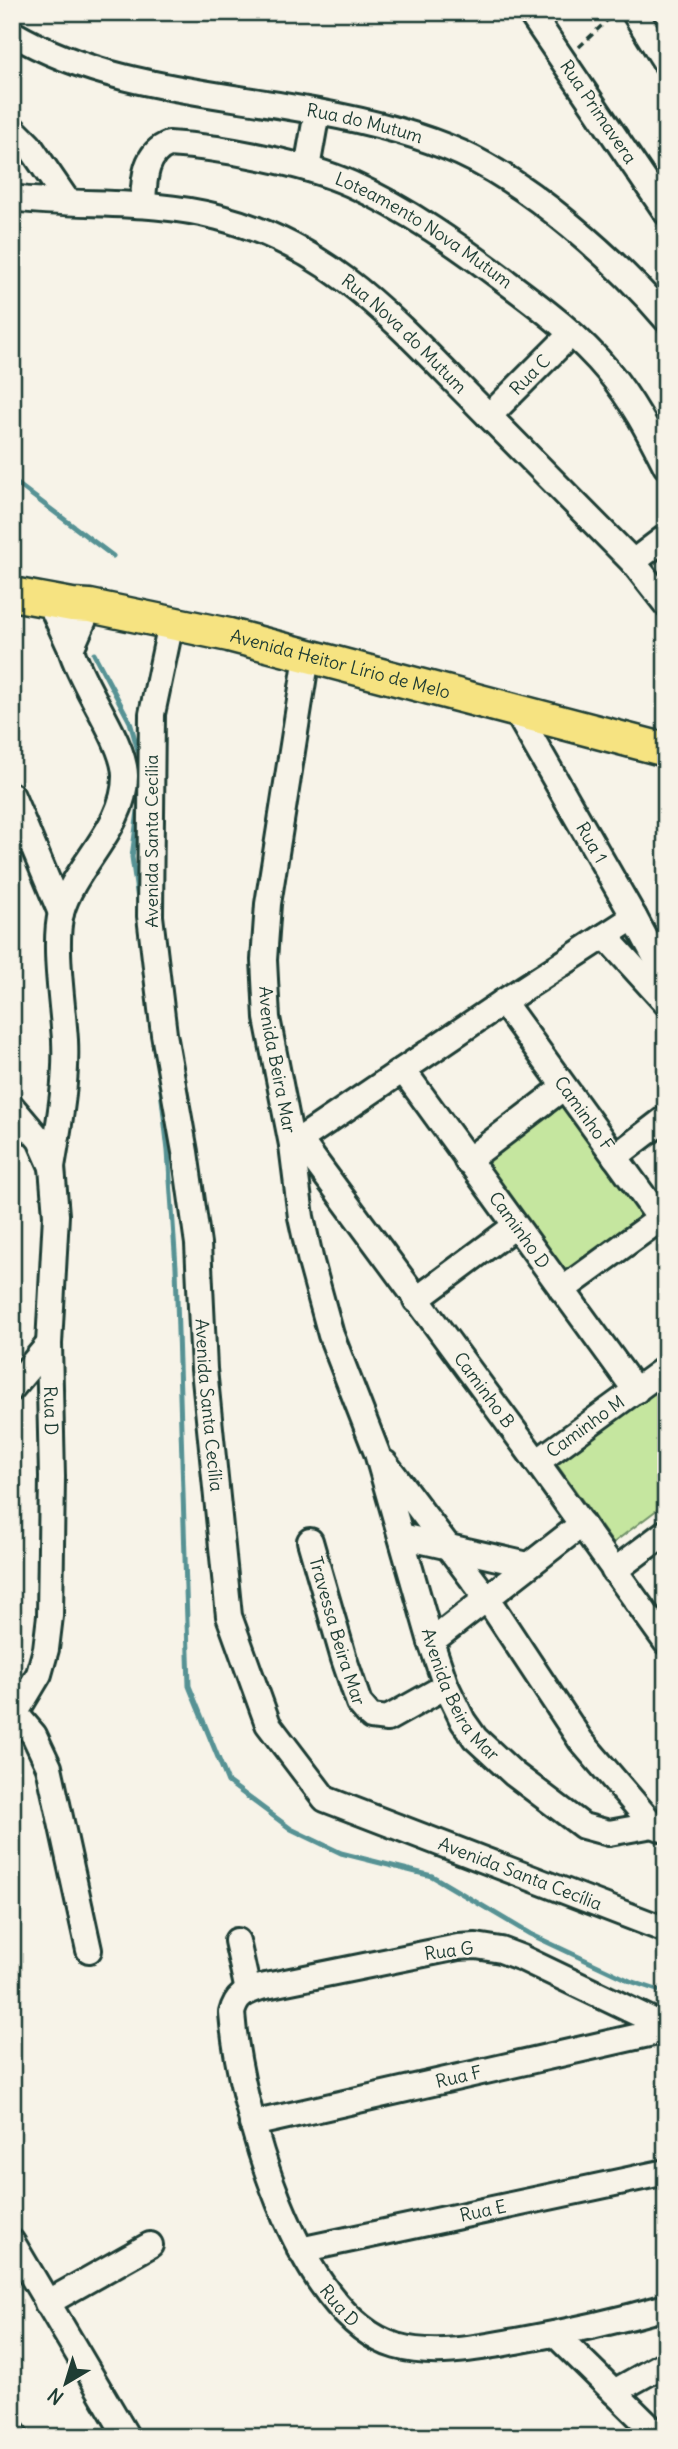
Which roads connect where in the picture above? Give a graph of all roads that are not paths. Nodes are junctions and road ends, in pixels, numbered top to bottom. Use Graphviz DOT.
graph roads {
  1 [pos="530,12"];
  2 [pos="634,12"];
  3 [pos="12,33"];
  4 [pos="666,63"];
  5 [pos="317,111"];
  6 [pos="12,128"];
  7 [pos="307,169"];
  8 [pos="12,198"];
  9 [pos="68,202"];
  10 [pos="143,204"];
  11 [pos="666,212"];
  12 [pos="666,319"];
  13 [pos="571,334"];
  14 [pos="489,416"];
  15 [pos="666,466"];
  16 [pos="666,537"];
  17 [pos="633,562"];
  18 [pos="12,594"];
  19 [pos="49,601"];
  20 [pos="666,604"];
  21 [pos="90,606"];
  22 [pos="168,635"];
  23 [pos="71,649"];
  24 [pos="307,656"];
  25 [pos="515,709"];
  26 [pos="666,750"];
  27 [pos="12,796"];
  28 [pos="61,913"];
  29 [pos="634,916"];
  30 [pos="604,936"];
  31 [pos="666,977"];
  32 [pos="503,1002"];
  33 [pos="666,1003"];
  34 [pos="403,1070"];
  35 [pos="564,1087"];
  36 [pos="12,1107"];
  37 [pos="666,1118"];
  38 [pos="296,1142"];
  39 [pos="615,1157"];
  40 [pos="467,1161"];
  41 [pos="52,1167"];
  42 [pos="663,1223"];
  43 [pos="516,1226"];
  44 [pos="562,1290"];
  45 [pos="416,1300"];
  46 [pos="49,1344"];
  47 [pos="666,1368"];
  48 [pos="12,1388"];
  49 [pos="636,1391"];
  50 [pos="377,1453"];
  51 [pos="537,1462"];
  52 [pos="582,1524"];
  53 [pos="666,1532"];
  54 [pos="401,1536"];
  55 [pos="310,1541"];
  56 [pos="449,1545"];
  57 [pos="528,1565"];
  58 [pos="614,1571"];
  59 [pos="486,1597"];
  60 [pos="430,1642"];
  61 [pos="666,1642"];
  62 [pos="446,1686"];
  63 [pos="14,1717"];
  64 [pos="659,1828"];
  65 [pos="666,1930"];
  66 [pos="237,1941"];
  67 [pos="89,1950"];
  68 [pos="254,1989"];
  69 [pos="666,2029"];
  70 [pos="251,2124"];
  71 [pos="666,2172"];
  72 [pos="12,2242"];
  73 [pos="150,2245"];
  74 [pos="300,2250"];
  75 [pos="47,2303"];
  76 [pos="666,2307"];
  77 [pos="555,2334"];
  78 [pos="666,2363"];
  79 [pos="614,2392"];
  80 [pos="12,2431"];
  81 [pos="16,2437"];
  82 [pos="127,2437"];
  83 [pos="660,2437"];
  1 -- 11 [label="street, Rua Primavera"];
  2 -- 4 [label="street"];
  3 -- 5 [label="street, Rua do Mutum"];
  5 -- 7 [label="street"];
  5 -- 12 [label="street, Rua do Mutum"];
  6 -- 9 [label="street"];
  7 -- 10 [label="street, Loteamento Nova Mutum"];
  7 -- 13 [label="street, Loteamento Nova Mutum"];
  8 -- 9 [label="street, Rua Nova do Mutum"];
  9 -- 10 [label="street, Rua Nova do Mutum"];
  10 -- 14 [label="street, Rua Nova do Mutum"];
  13 -- 14 [label="street, Rua C"];
  13 -- 15 [label="street, Loteamento Nova Mutum"];
  14 -- 17 [label="street, Rua Nova do Mutum"];
  16 -- 17 [label="street"];
  17 -- 20 [label="street, Rua Nova do Mutum"];
  18 -- 19 [label="main road, Avenida Heitor Lírio de Melo"];
  19 -- 21 [label="main road, Avenida Heitor Lírio de Melo"];
  19 -- 23 [label="street"];
  21 -- 22 [label="main road, Avenida Heitor Lírio de Melo"];
  21 -- 23 [label="street"];
  22 -- 24 [label="main road, Avenida Heitor Lírio de Melo"];
  22 -- 65 [label="street, Avenida Santa Cecília"];
  23 -- 28 [label="street"];
  24 -- 25 [label="main road, Avenida Heitor Lírio de Melo"];
  24 -- 38 [label="street, Avenida Beira Mar"];
  25 -- 26 [label="main road, Avenida Heitor Lírio de Melo"];
  25 -- 29 [label="street, Rua 1"];
  27 -- 28 [label="street"];
  28 -- 41 [label="street"];
  29 -- 30 [label="street"];
  29 -- 31 [label="street, Rua 1"];
  30 -- 32 [label="street"];
  30 -- 33 [label="street"];
  32 -- 34 [label="street"];
  32 -- 35 [label="street, Caminho F"];
  34 -- 38 [label="street"];
  34 -- 40 [label="street, Caminho D"];
  35 -- 39 [label="street, Caminho F"];
  35 -- 40 [label="street"];
  36 -- 41 [label="street, Rua D"];
  37 -- 39 [label="street"];
  38 -- 45 [label="street, Caminho B"];
  38 -- 50 [label="street, Avenida Beira Mar"];
  39 -- 42 [label="street, Caminho F"];
  40 -- 43 [label="street, Caminho D"];
  41 -- 46 [label="street, Rua D"];
  42 -- 44 [label="street"];
  43 -- 44 [label="street, Caminho D"];
  43 -- 45 [label="street"];
  44 -- 49 [label="street, Caminho D"];
  45 -- 51 [label="street, Caminho B"];
  46 -- 48 [label="street"];
  46 -- 63 [label="street, Rua D"];
  47 -- 49 [label="street, Caminho M"];
  49 -- 51 [label="street, Caminho M"];
  50 -- 54 [label="street, Avenida Beira Mar"];
  50 -- 56 [label="street, Avenida Beira Mar"];
  51 -- 52 [label="street, Caminho B"];
  52 -- 57 [label="street"];
  52 -- 58 [label="street, Caminho B"];
  53 -- 58 [label="street"];
  54 -- 56 [label="street"];
  54 -- 60 [label="street, Avenida Beira Mar"];
  55 -- 62 [label="street, Travessa Beira Mar"];
  56 -- 57 [label="street"];
  56 -- 59 [label="street, Avenida Beira Mar"];
  57 -- 59 [label="street"];
  58 -- 61 [label="street, Caminho B"];
  59 -- 60 [label="street"];
  59 -- 64 [label="street, Avenida Beira Mar"];
  60 -- 62 [label="street, Avenida Beira Mar"];
  62 -- 64 [label="street, Avenida Beira Mar"];
  63 -- 67 [label="street"];
  66 -- 68 [label="street"];
  68 -- 69 [label="street, Rua G"];
  68 -- 70 [label="street, Rua D"];
  69 -- 70 [label="street, Rua F"];
  70 -- 74 [label="street, Rua D"];
  71 -- 74 [label="street, Rua E"];
  72 -- 75 [label="street"];
  73 -- 75 [label="street"];
  74 -- 77 [label="street, Rua D"];
  75 -- 82 [label="street"];
  76 -- 77 [label="street, Rua D"];
  77 -- 79 [label="street"];
  78 -- 79 [label="street"];
  79 -- 83 [label="street"];
  80 -- 81 [label="street"];
}
